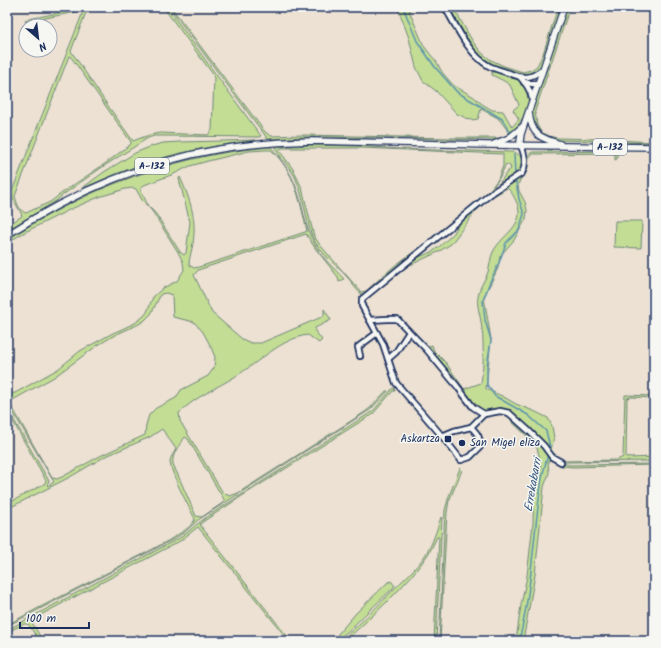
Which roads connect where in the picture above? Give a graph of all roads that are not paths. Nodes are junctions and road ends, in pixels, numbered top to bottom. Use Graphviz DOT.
graph roads {
  1 [pos="446,7"];
  2 [pos="564,7"];
  3 [pos="543,68"];
  4 [pos="525,79"];
  5 [pos="538,83"];
  6 [pos="532,101"];
  7 [pos="529,110"];
  8 [pos="524,126"];
  9 [pos="536,133"];
  10 [pos="521,134"];
  11 [pos="487,145"];
  12 [pos="521,146"];
  13 [pos="566,146"];
  14 [pos="654,148"];
  15 [pos="7,235"];
  16 [pos="370,320"];
  17 [pos="409,332"];
  18 [pos="377,333"];
  19 [pos="360,356"];
  20 [pos="388,359"];
  21 [pos="484,414"];
  22 [pos="471,427"];
  23 [pos="442,436"];
  24 [pos="560,462"];
  1 -- 4 [label="street"];
  2 -- 3 [label="main road"];
  3 -- 4 [label="street"];
  3 -- 5 [label="main road"];
  4 -- 5 [label="street"];
  4 -- 6 [label="street"];
  5 -- 6 [label="main road"];
  6 -- 7 [label="main road"];
  7 -- 8 [label="main road"];
  7 -- 9 [label="main road"];
  8 -- 10 [label="main road"];
  8 -- 11 [label="main road"];
  9 -- 10 [label="main road"];
  9 -- 13 [label="main road"];
  10 -- 12 [label="main road"];
  11 -- 12 [label="main road, A-132"];
  11 -- 15 [label="main road, A-132"];
  12 -- 13 [label="main road, A-132"];
  12 -- 16 [label="street"];
  13 -- 14 [label="main road, A-132"];
  16 -- 17 [label="street"];
  16 -- 18 [label="street"];
  17 -- 20 [label="street"];
  17 -- 21 [label="street"];
  18 -- 19 [label="street"];
  18 -- 20 [label="street"];
  20 -- 23 [label="street"];
  21 -- 22 [label="street"];
  21 -- 24 [label="street"];
  22 -- 23 [label="street"];
  22 -- 23 [label="street"];
}
